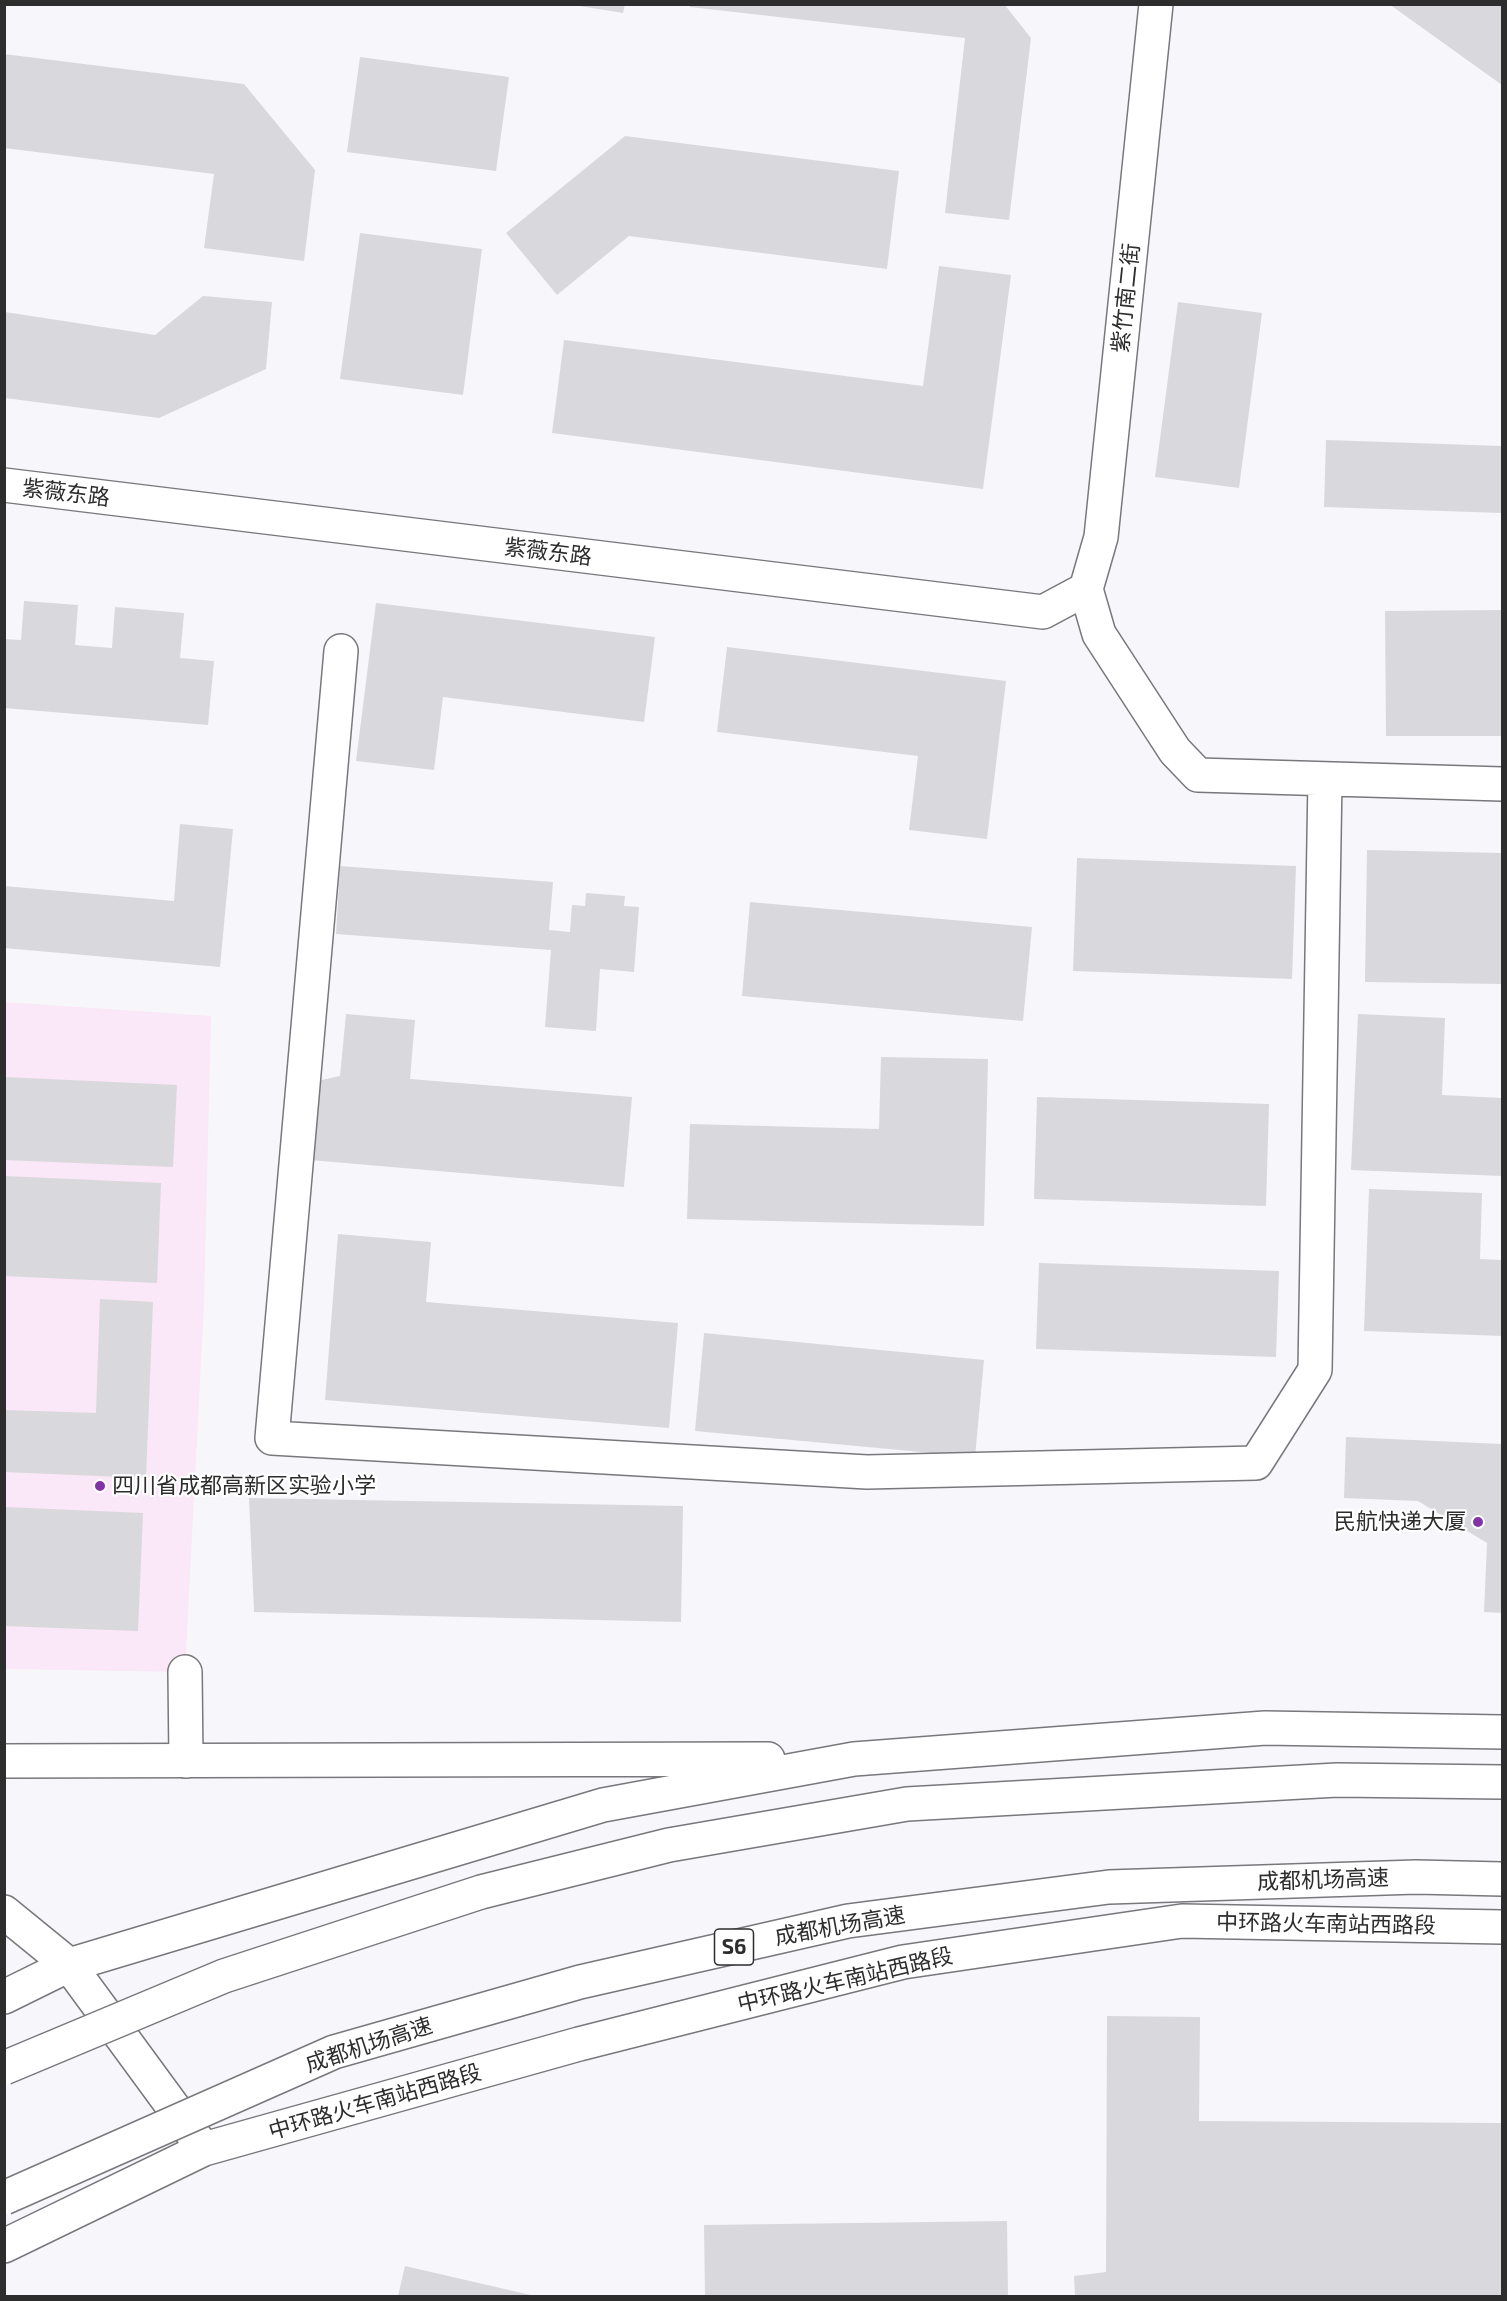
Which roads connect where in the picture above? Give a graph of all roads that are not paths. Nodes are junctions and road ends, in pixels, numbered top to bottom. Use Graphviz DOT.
graph roads {
  1 [pos="1156,4"];
  2 [pos="4,485"];
  3 [pos="1086,589"];
  4 [pos="341,651"];
  5 [pos="1325,779"];
  6 [pos="1503,784"];
  7 [pos="185,1672"];
  8 [pos="1503,1732"];
  9 [pos="854,1759"];
  10 [pos="4,1761"];
  11 [pos="186,1761"];
  12 [pos="1503,1782"];
  13 [pos="1503,1879"];
  14 [pos="4,1912"];
  15 [pos="1503,1927"];
  16 [pos="69,1965"];
  17 [pos="4,1997"];
  18 [pos="4,2068"];
  19 [pos="204,2149"];
  20 [pos="4,2198"];
  21 [pos="4,2246"];
  1 -- 3 [label="main road, 紫竹南二街"];
  2 -- 3 [label="main road, 紫薇东路"];
  3 -- 5 [label="main road"];
  4 -- 5 [label="main road"];
  5 -- 6 [label="main road"];
  7 -- 11 [label="main road"];
  8 -- 9 [label="main road"];
  9 -- 11 [label="main road"];
  9 -- 16 [label="main road"];
  10 -- 11 [label="main road"];
  12 -- 18 [label="main road, bridge"];
  13 -- 20 [label="main road, 成都机场高速 / S6, bridge"];
  14 -- 16 [label="main road"];
  15 -- 19 [label="main road, 中环路火车南站西路段"];
  16 -- 17 [label="main road"];
  16 -- 19 [label="main road"];
  19 -- 21 [label="main road, 中环路火车南站西路段"];
}
